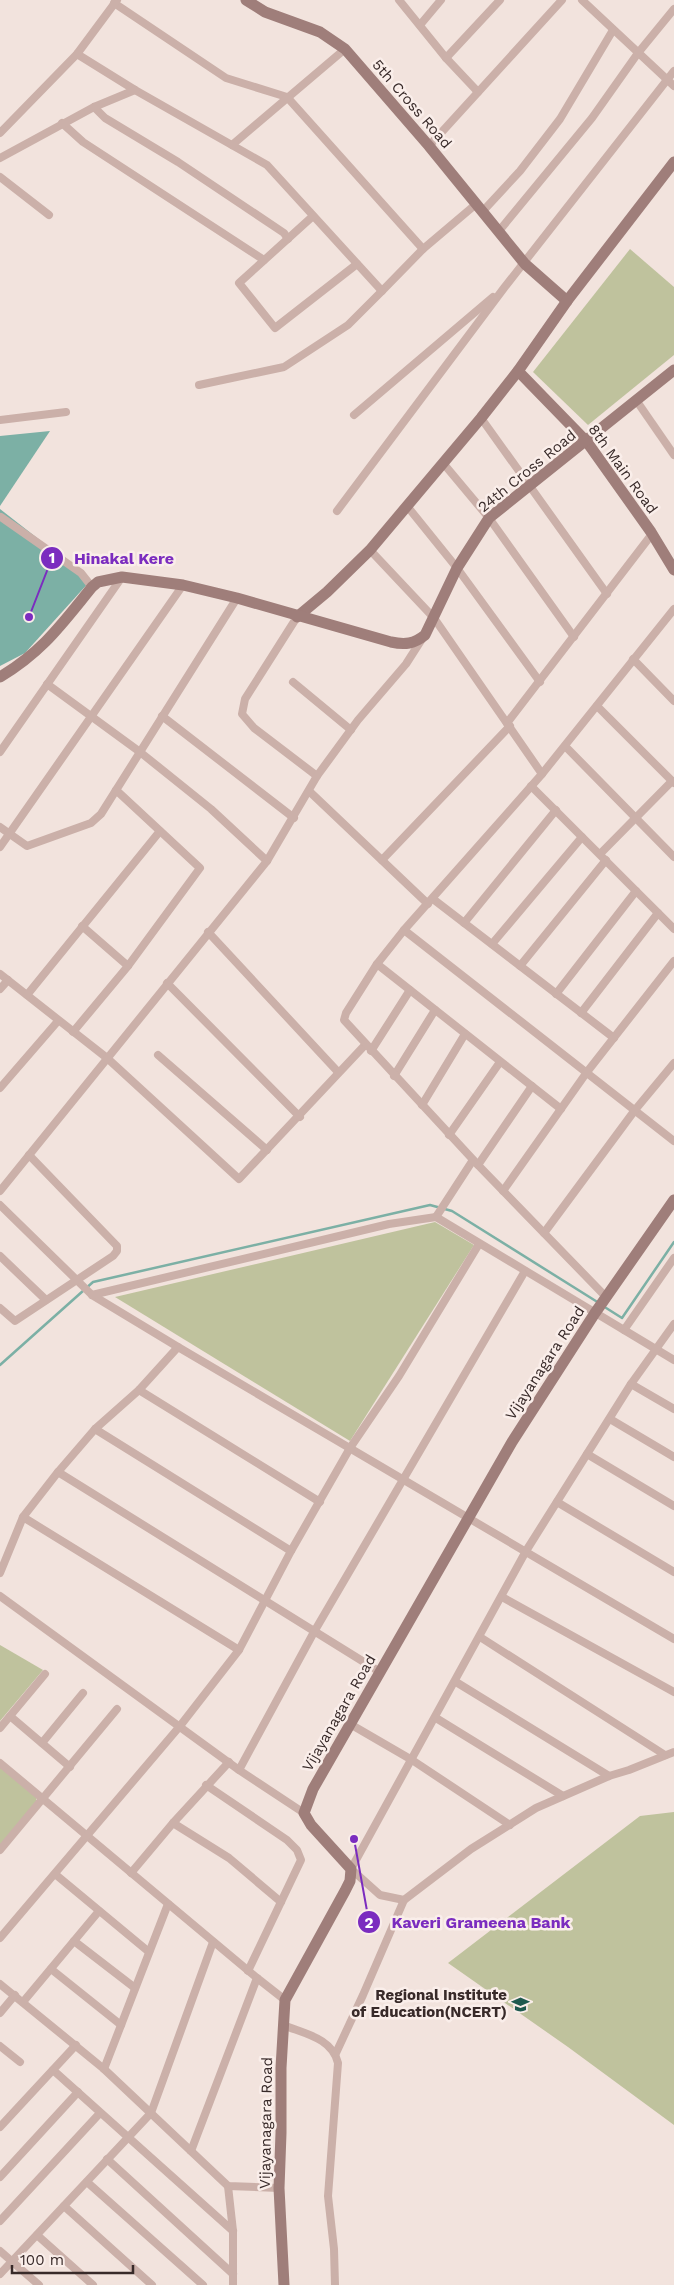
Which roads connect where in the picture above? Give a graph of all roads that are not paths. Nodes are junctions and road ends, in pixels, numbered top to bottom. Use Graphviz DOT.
graph roads {
  1 [pos="246,0"];
  2 [pos="399,0"];
  3 [pos="441,0"];
  4 [pos="500,0"];
  5 [pos="562,0"];
  6 [pos="582,0"];
  7 [pos="116,1"];
  8 [pos="674,9"];
  9 [pos="420,25"];
  10 [pos="613,30"];
  11 [pos="345,49"];
  12 [pos="638,53"];
  13 [pos="78,54"];
  14 [pos="446,58"];
  15 [pos="674,71"];
  16 [pos="667,80"];
  17 [pos="674,86"];
  18 [pos="135,90"];
  19 [pos="478,92"];
  20 [pos="287,97"];
  21 [pos="94,106"];
  22 [pos="62,123"];
  23 [pos="0,133"];
  24 [pos="232,145"];
  25 [pos="429,146"];
  26 [pos="0,158"];
  27 [pos="674,162"];
  28 [pos="0,177"];
  29 [pos="479,208"];
  30 [pos="48,215"];
  31 [pos="314,216"];
  32 [pos="499,231"];
  33 [pos="288,239"];
  34 [pos="422,249"];
  35 [pos="264,260"];
  36 [pos="357,264"];
  37 [pos="525,264"];
  38 [pos="504,288"];
  39 [pos="382,291"];
  40 [pos="567,301"];
  41 [pos="674,370"];
  42 [pos="518,371"];
  43 [pos="199,385"];
  44 [pos="636,400"];
  45 [pos="66,412"];
  46 [pos="354,414"];
  47 [pos="481,418"];
  48 [pos="0,420"];
  49 [pos="587,442"];
  50 [pos="674,455"];
  51 [pos="443,463"];
  52 [pos="528,486"];
  53 [pos="407,506"];
  54 [pos="337,510"];
  55 [pos="1,517"];
  56 [pos="489,518"];
  57 [pos="652,534"];
  58 [pos="370,550"];
  59 [pos="457,568"];
  60 [pos="674,570"];
  61 [pos="122,576"];
  62 [pos="92,586"];
  63 [pos="183,586"];
  64 [pos="607,594"];
  65 [pos="236,598"];
  66 [pos="674,609"];
  67 [pos="297,617"];
  68 [pos="434,618"];
  69 [pos="425,635"];
  70 [pos="574,636"];
  71 [pos="633,659"];
  72 [pos="0,677"];
  73 [pos="293,682"];
  74 [pos="540,682"];
  75 [pos="47,684"];
  76 [pos="674,701"];
  77 [pos="597,706"];
  78 [pos="162,716"];
  79 [pos="91,717"];
  80 [pos="508,724"];
  81 [pos="351,730"];
  82 [pos="565,746"];
  83 [pos="0,752"];
  84 [pos="140,752"];
  85 [pos="542,774"];
  86 [pos="317,776"];
  87 [pos="673,782"];
  88 [pos="531,786"];
  89 [pos="116,790"];
  90 [pos="309,791"];
  91 [pos="556,810"];
  92 [pos="294,818"];
  93 [pos="635,819"];
  94 [pos="0,827"];
  95 [pos="160,831"];
  96 [pos="9,834"];
  97 [pos="582,836"];
  98 [pos="0,847"];
  99 [pos="674,857"];
  100 [pos="603,858"];
  101 [pos="382,860"];
  102 [pos="266,861"];
  103 [pos="636,890"];
  104 [pos="430,901"];
  105 [pos="658,913"];
  106 [pos="464,923"];
  107 [pos="82,926"];
  108 [pos="674,929"];
  109 [pos="404,930"];
  110 [pos="208,932"];
  111 [pos="492,944"];
  112 [pos="674,962"];
  113 [pos="377,964"];
  114 [pos="128,966"];
  115 [pos="520,966"];
  116 [pos="0,974"];
  117 [pos="8,980"];
  118 [pos="167,983"];
  119 [pos="0,990"];
  120 [pos="410,990"];
  121 [pos="556,994"];
  122 [pos="27,995"];
  123 [pos="436,1010"];
  124 [pos="581,1013"];
  125 [pos="58,1021"];
  126 [pos="73,1032"];
  127 [pos="466,1034"];
  128 [pos="614,1038"];
  129 [pos="368,1048"];
  130 [pos="158,1055"];
  131 [pos="107,1058"];
  132 [pos="500,1062"];
  133 [pos="674,1063"];
  134 [pos="338,1072"];
  135 [pos="587,1072"];
  136 [pos="394,1076"];
  137 [pos="532,1086"];
  138 [pos="0,1088"];
  139 [pos="422,1105"];
  140 [pos="561,1109"];
  141 [pos="634,1110"];
  142 [pos="300,1117"];
  143 [pos="449,1135"];
  144 [pos="674,1141"];
  145 [pos="267,1150"];
  146 [pos="29,1156"];
  147 [pos="475,1163"];
  148 [pos="0,1191"];
  149 [pos="503,1191"];
  150 [pos="674,1200"];
  151 [pos="0,1205"];
  152 [pos="436,1217"];
  153 [pos="544,1233"];
  154 [pos="479,1244"];
  155 [pos="0,1256"];
  156 [pos="674,1258"];
  157 [pos="525,1271"];
  158 [pos="78,1282"];
  159 [pos="90,1293"];
  160 [pos="606,1298"];
  161 [pos="46,1300"];
  162 [pos="0,1308"];
  163 [pos="596,1313"];
  164 [pos="674,1324"];
  165 [pos="624,1330"];
  166 [pos="178,1348"];
  167 [pos="656,1350"];
  168 [pos="674,1360"];
  169 [pos="632,1384"];
  170 [pos="139,1390"];
  171 [pos="674,1409"];
  172 [pos="610,1419"];
  173 [pos="95,1429"];
  174 [pos="350,1448"];
  175 [pos="587,1454"];
  176 [pos="674,1457"];
  177 [pos="58,1472"];
  178 [pos="402,1480"];
  179 [pos="320,1502"];
  180 [pos="557,1502"];
  181 [pos="674,1506"];
  182 [pos="22,1517"];
  183 [pos="469,1518"];
  184 [pos="291,1551"];
  185 [pos="526,1551"];
  186 [pos="674,1572"];
  187 [pos="0,1573"];
  188 [pos="0,1596"];
  189 [pos="502,1597"];
  190 [pos="266,1600"];
  191 [pos="314,1632"];
  192 [pos="480,1638"];
  193 [pos="674,1639"];
  194 [pos="239,1650"];
  195 [pos="380,1672"];
  196 [pos="45,1674"];
  197 [pos="456,1682"];
  198 [pos="674,1692"];
  199 [pos="83,1693"];
  200 [pos="117,1709"];
  201 [pos="10,1716"];
  202 [pos="436,1718"];
  203 [pos="350,1724"];
  204 [pos="180,1726"];
  205 [pos="0,1728"];
  206 [pos="42,1743"];
  207 [pos="674,1752"];
  208 [pos="665,1755"];
  209 [pos="412,1760"];
  210 [pos="228,1762"];
  211 [pos="0,1763"];
  212 [pos="70,1767"];
  213 [pos="239,1770"];
  214 [pos="608,1776"];
  215 [pos="206,1785"];
  216 [pos="562,1796"];
  217 [pos="42,1799"];
  218 [pos="304,1813"];
  219 [pos="173,1823"];
  220 [pos="510,1825"];
  221 [pos="86,1836"];
  222 [pos="0,1850"];
  223 [pos="351,1869"];
  224 [pos="131,1873"];
  225 [pos="55,1874"];
  226 [pos="404,1900"];
  227 [pos="281,1902"];
  228 [pos="168,1904"];
  229 [pos="99,1911"];
  230 [pos="0,1938"];
  231 [pos="74,1942"];
  232 [pos="213,1942"];
  233 [pos="149,1952"];
  234 [pos="51,1969"];
  235 [pos="248,1971"];
  236 [pos="256,1978"];
  237 [pos="0,1984"];
  238 [pos="135,1988"];
  239 [pos="15,1995"];
  240 [pos="285,2000"];
  241 [pos="23,2002"];
  242 [pos="0,2013"];
  243 [pos="121,2025"];
  244 [pos="284,2025"];
  245 [pos="76,2045"];
  246 [pos="0,2046"];
  247 [pos="336,2053"];
  248 [pos="20,2062"];
  249 [pos="53,2070"];
  250 [pos="104,2070"];
  251 [pos="78,2092"];
  252 [pos="151,2112"];
  253 [pos="100,2113"];
  254 [pos="0,2127"];
  255 [pos="128,2137"];
  256 [pos="192,2151"];
  257 [pos="107,2159"];
  258 [pos="0,2177"];
  259 [pos="87,2182"];
  260 [pos="228,2186"];
  261 [pos="279,2188"];
  262 [pos="64,2206"];
  263 [pos="0,2221"];
  264 [pos="234,2231"];
  265 [pos="37,2235"];
  266 [pos="0,2251"];
  267 [pos="11,2260"];
  268 [pos="0,2274"];
  269 [pos="233,2274"];
  270 [pos="39,2285"];
  271 [pos="93,2285"];
  272 [pos="152,2285"];
  273 [pos="203,2285"];
  274 [pos="233,2285"];
  275 [pos="284,2285"];
  276 [pos="335,2285"];
  1 -- 11 [label="street, 5th Cross Road"];
  2 -- 9 [label="street"];
  3 -- 9 [label="street"];
  4 -- 14 [label="street"];
  5 -- 19 [label="street"];
  6 -- 10 [label="street"];
  7 -- 13 [label="street"];
  7 -- 20 [label="street"];
  8 -- 12 [label="street"];
  9 -- 14 [label="street"];
  10 -- 12 [label="street"];
  10 -- 29 [label="street"];
  11 -- 20 [label="street"];
  11 -- 25 [label="street, 5th Cross Road"];
  12 -- 16 [label="street"];
  12 -- 32 [label="street"];
  13 -- 18 [label="street"];
  13 -- 23 [label="street"];
  14 -- 19 [label="street"];
  15 -- 16 [label="street"];
  16 -- 17 [label="street"];
  16 -- 37 [label="street"];
  18 -- 21 [label="street"];
  18 -- 24 [label="street"];
  19 -- 25 [label="street"];
  20 -- 24 [label="street"];
  20 -- 34 [label="street"];
  21 -- 22 [label="street"];
  21 -- 33 [label="street"];
  22 -- 26 [label="street"];
  22 -- 35 [label="street"];
  24 -- 31 [label="street"];
  25 -- 29 [label="street, 5th Cross Road"];
  27 -- 40 [label="street"];
  28 -- 30 [label="street"];
  29 -- 32 [label="street, 5th Cross Road"];
  29 -- 34 [label="street"];
  31 -- 33 [label="street"];
  31 -- 36 [label="street"];
  32 -- 37 [label="street, 5th Cross Road"];
  33 -- 35 [label="street"];
  34 -- 39 [label="street"];
  35 -- 36 [label="street"];
  36 -- 39 [label="street"];
  37 -- 38 [label="street"];
  37 -- 40 [label="street, 5th Cross Road"];
  38 -- 46 [label="street"];
  38 -- 54 [label="street"];
  39 -- 43 [label="street"];
  40 -- 42 [label="street"];
  41 -- 44 [label="street, 24th Cross Road"];
  42 -- 47 [label="street"];
  42 -- 49 [label="street, 8th Main Road"];
  44 -- 49 [label="street, 24th Cross Road"];
  44 -- 50 [label="street"];
  45 -- 48 [label="street"];
  47 -- 51 [label="street"];
  47 -- 52 [label="street"];
  49 -- 52 [label="street, 24th Cross Road"];
  49 -- 57 [label="street, 8th Main Road"];
  51 -- 53 [label="street"];
  51 -- 56 [label="street"];
  52 -- 56 [label="street, 24th Cross Road"];
  52 -- 64 [label="street"];
  53 -- 58 [label="street"];
  53 -- 59 [label="street"];
  55 -- 62 [label="street"];
  56 -- 59 [label="street, 24th Cross Road"];
  56 -- 70 [label="street"];
  57 -- 60 [label="street, 8th Main Road"];
  57 -- 64 [label="street"];
  58 -- 67 [label="street"];
  58 -- 68 [label="street"];
  59 -- 68 [label="street, 24th Cross Road"];
  59 -- 74 [label="street"];
  61 -- 62 [label="street"];
  61 -- 63 [label="street"];
  61 -- 75 [label="street"];
  62 -- 72 [label="street"];
  63 -- 65 [label="street"];
  63 -- 79 [label="street"];
  64 -- 70 [label="street"];
  65 -- 67 [label="street"];
  65 -- 78 [label="street"];
  66 -- 71 [label="street"];
  67 -- 69 [label="street"];
  67 -- 86 [label="street"];
  68 -- 69 [label="street, 24th Cross Road"];
  68 -- 80 [label="street"];
  69 -- 81 [label="street"];
  70 -- 74 [label="street"];
  71 -- 76 [label="street"];
  71 -- 77 [label="street"];
  73 -- 81 [label="street"];
  74 -- 80 [label="street"];
  75 -- 79 [label="street"];
  75 -- 83 [label="street"];
  77 -- 82 [label="street"];
  77 -- 87 [label="street"];
  78 -- 84 [label="street"];
  78 -- 92 [label="street"];
  79 -- 84 [label="street"];
  79 -- 96 [label="street"];
  80 -- 85 [label="street"];
  80 -- 101 [label="street"];
  81 -- 86 [label="street"];
  82 -- 85 [label="street"];
  82 -- 93 [label="street"];
  84 -- 89 [label="street"];
  84 -- 102 [label="street"];
  85 -- 88 [label="street"];
  86 -- 90 [label="street"];
  87 -- 93 [label="street"];
  88 -- 91 [label="street"];
  88 -- 104 [label="street"];
  89 -- 95 [label="street"];
  89 -- 96 [label="street"];
  90 -- 92 [label="street"];
  90 -- 101 [label="street"];
  91 -- 97 [label="street"];
  91 -- 106 [label="street"];
  92 -- 102 [label="street"];
  93 -- 99 [label="street"];
  93 -- 100 [label="street"];
  94 -- 96 [label="street"];
  95 -- 107 [label="street"];
  95 -- 114 [label="street"];
  96 -- 98 [label="street"];
  97 -- 100 [label="street"];
  97 -- 111 [label="street"];
  100 -- 103 [label="street"];
  100 -- 115 [label="street"];
  101 -- 104 [label="street"];
  102 -- 110 [label="street"];
  103 -- 105 [label="street"];
  103 -- 121 [label="street"];
  104 -- 106 [label="street"];
  104 -- 109 [label="street"];
  105 -- 108 [label="street"];
  105 -- 124 [label="street"];
  106 -- 111 [label="street"];
  107 -- 114 [label="street"];
  107 -- 122 [label="street"];
  109 -- 113 [label="street"];
  109 -- 135 [label="street"];
  110 -- 118 [label="street"];
  110 -- 134 [label="street"];
  111 -- 115 [label="street"];
  112 -- 128 [label="street"];
  113 -- 120 [label="street"];
  113 -- 129 [label="street"];
  114 -- 126 [label="street"];
  115 -- 121 [label="street"];
  116 -- 117 [label="street"];
  117 -- 119 [label="street"];
  117 -- 122 [label="street"];
  118 -- 131 [label="street"];
  118 -- 142 [label="street"];
  120 -- 123 [label="street"];
  120 -- 129 [label="street"];
  121 -- 124 [label="street"];
  122 -- 125 [label="street"];
  123 -- 127 [label="street"];
  123 -- 136 [label="street"];
  124 -- 128 [label="street"];
  125 -- 126 [label="street"];
  125 -- 138 [label="street"];
  126 -- 131 [label="street"];
  127 -- 132 [label="street"];
  127 -- 139 [label="street"];
  128 -- 135 [label="street"];
  129 -- 134 [label="street"];
  129 -- 136 [label="street"];
  130 -- 145 [label="street"];
  131 -- 145 [label="street"];
  131 -- 146 [label="street"];
  132 -- 137 [label="street"];
  132 -- 143 [label="street"];
  133 -- 141 [label="street"];
  134 -- 142 [label="street"];
  135 -- 140 [label="street"];
  135 -- 141 [label="street"];
  136 -- 139 [label="street"];
  137 -- 140 [label="street"];
  137 -- 147 [label="street"];
  139 -- 143 [label="street"];
  140 -- 149 [label="street"];
  141 -- 144 [label="street"];
  141 -- 153 [label="street"];
  142 -- 145 [label="street"];
  143 -- 147 [label="street"];
  146 -- 148 [label="street"];
  146 -- 158 [label="street"];
  147 -- 149 [label="street"];
  147 -- 152 [label="street"];
  149 -- 153 [label="street"];
  150 -- 160 [label="street, Vijayanagara Road"];
  151 -- 158 [label="street"];
  152 -- 154 [label="street"];
  152 -- 159 [label="street"];
  153 -- 160 [label="street"];
  154 -- 157 [label="street"];
  154 -- 174 [label="street"];
  155 -- 161 [label="street"];
  156 -- 165 [label="street"];
  157 -- 163 [label="street"];
  157 -- 178 [label="street"];
  158 -- 159 [label="street"];
  158 -- 161 [label="street"];
  159 -- 166 [label="street"];
  160 -- 163 [label="street, Vijayanagara Road"];
  161 -- 162 [label="street"];
  163 -- 165 [label="street"];
  163 -- 183 [label="street, Vijayanagara Road"];
  164 -- 167 [label="street"];
  165 -- 167 [label="street"];
  166 -- 170 [label="street"];
  166 -- 174 [label="street"];
  167 -- 168 [label="street"];
  167 -- 169 [label="street"];
  169 -- 171 [label="street"];
  169 -- 172 [label="street"];
  170 -- 173 [label="street"];
  170 -- 179 [label="street"];
  172 -- 175 [label="street"];
  172 -- 176 [label="street"];
  173 -- 177 [label="street"];
  173 -- 184 [label="street"];
  174 -- 178 [label="street"];
  174 -- 179 [label="street"];
  175 -- 180 [label="street"];
  175 -- 181 [label="street"];
  177 -- 182 [label="street"];
  177 -- 190 [label="street"];
  178 -- 183 [label="street"];
  178 -- 191 [label="street"];
  179 -- 184 [label="street"];
  180 -- 185 [label="street"];
  180 -- 186 [label="street"];
  182 -- 187 [label="street"];
  182 -- 194 [label="street"];
  183 -- 185 [label="street"];
  183 -- 195 [label="street, Vijayanagara Road"];
  184 -- 190 [label="street"];
  185 -- 189 [label="street"];
  185 -- 193 [label="street"];
  188 -- 204 [label="street"];
  189 -- 192 [label="street"];
  189 -- 198 [label="street"];
  190 -- 191 [label="street"];
  190 -- 194 [label="street"];
  191 -- 195 [label="street"];
  191 -- 213 [label="street"];
  192 -- 197 [label="street"];
  192 -- 208 [label="street"];
  194 -- 204 [label="street"];
  195 -- 203 [label="street, Vijayanagara Road"];
  196 -- 201 [label="street"];
  197 -- 202 [label="street"];
  197 -- 214 [label="street"];
  199 -- 206 [label="street"];
  200 -- 212 [label="street"];
  201 -- 205 [label="street"];
  201 -- 206 [label="street"];
  202 -- 209 [label="street"];
  202 -- 216 [label="street"];
  203 -- 209 [label="street"];
  203 -- 218 [label="street, Vijayanagara Road"];
  204 -- 210 [label="street"];
  204 -- 221 [label="street"];
  206 -- 212 [label="street"];
  207 -- 208 [label="street"];
  208 -- 214 [label="street"];
  209 -- 220 [label="street"];
  209 -- 223 [label="street"];
  210 -- 213 [label="street"];
  210 -- 215 [label="street"];
  211 -- 217 [label="street"];
  212 -- 217 [label="street"];
  213 -- 218 [label="street"];
  214 -- 216 [label="street"];
  215 -- 219 [label="street"];
  215 -- 227 [label="street"];
  216 -- 220 [label="street"];
  217 -- 221 [label="street"];
  217 -- 222 [label="street"];
  218 -- 223 [label="street"];
  219 -- 224 [label="street"];
  219 -- 227 [label="street"];
  220 -- 226 [label="street"];
  221 -- 224 [label="street"];
  221 -- 225 [label="street"];
  223 -- 226 [label="street"];
  223 -- 240 [label="street, Vijayanagara Road"];
  224 -- 228 [label="street"];
  225 -- 229 [label="street"];
  225 -- 230 [label="street"];
  226 -- 247 [label="street"];
  227 -- 235 [label="street"];
  228 -- 232 [label="street"];
  228 -- 233 [label="street"];
  229 -- 231 [label="street"];
  229 -- 233 [label="street"];
  231 -- 234 [label="street"];
  231 -- 238 [label="street"];
  232 -- 235 [label="street"];
  232 -- 252 [label="street"];
  233 -- 238 [label="street"];
  234 -- 241 [label="street"];
  234 -- 243 [label="street"];
  235 -- 236 [label="street"];
  236 -- 240 [label="street"];
  236 -- 256 [label="street"];
  237 -- 239 [label="street"];
  238 -- 243 [label="street"];
  239 -- 241 [label="street"];
  239 -- 242 [label="street"];
  240 -- 244 [label="street, Vijayanagara Road"];
  241 -- 245 [label="street"];
  243 -- 250 [label="street"];
  244 -- 247 [label="street"];
  244 -- 261 [label="street, Vijayanagara Road"];
  245 -- 249 [label="street"];
  245 -- 250 [label="street"];
  246 -- 248 [label="street"];
  247 -- 276 [label="street"];
  249 -- 251 [label="street"];
  249 -- 254 [label="street"];
  250 -- 252 [label="street"];
  251 -- 253 [label="street"];
  251 -- 258 [label="street"];
  252 -- 255 [label="street"];
  252 -- 256 [label="street"];
  253 -- 255 [label="street"];
  253 -- 263 [label="street"];
  255 -- 257 [label="street"];
  255 -- 264 [label="street"];
  256 -- 260 [label="street"];
  257 -- 259 [label="street"];
  257 -- 269 [label="street"];
  259 -- 262 [label="street"];
  259 -- 273 [label="street"];
  260 -- 261 [label="street"];
  260 -- 264 [label="street"];
  261 -- 275 [label="street, Vijayanagara Road"];
  262 -- 265 [label="street"];
  262 -- 272 [label="street"];
  264 -- 269 [label="street"];
  265 -- 267 [label="street"];
  265 -- 271 [label="street"];
  266 -- 267 [label="street"];
  267 -- 268 [label="street"];
  267 -- 270 [label="street"];
  269 -- 274 [label="street"];
}
